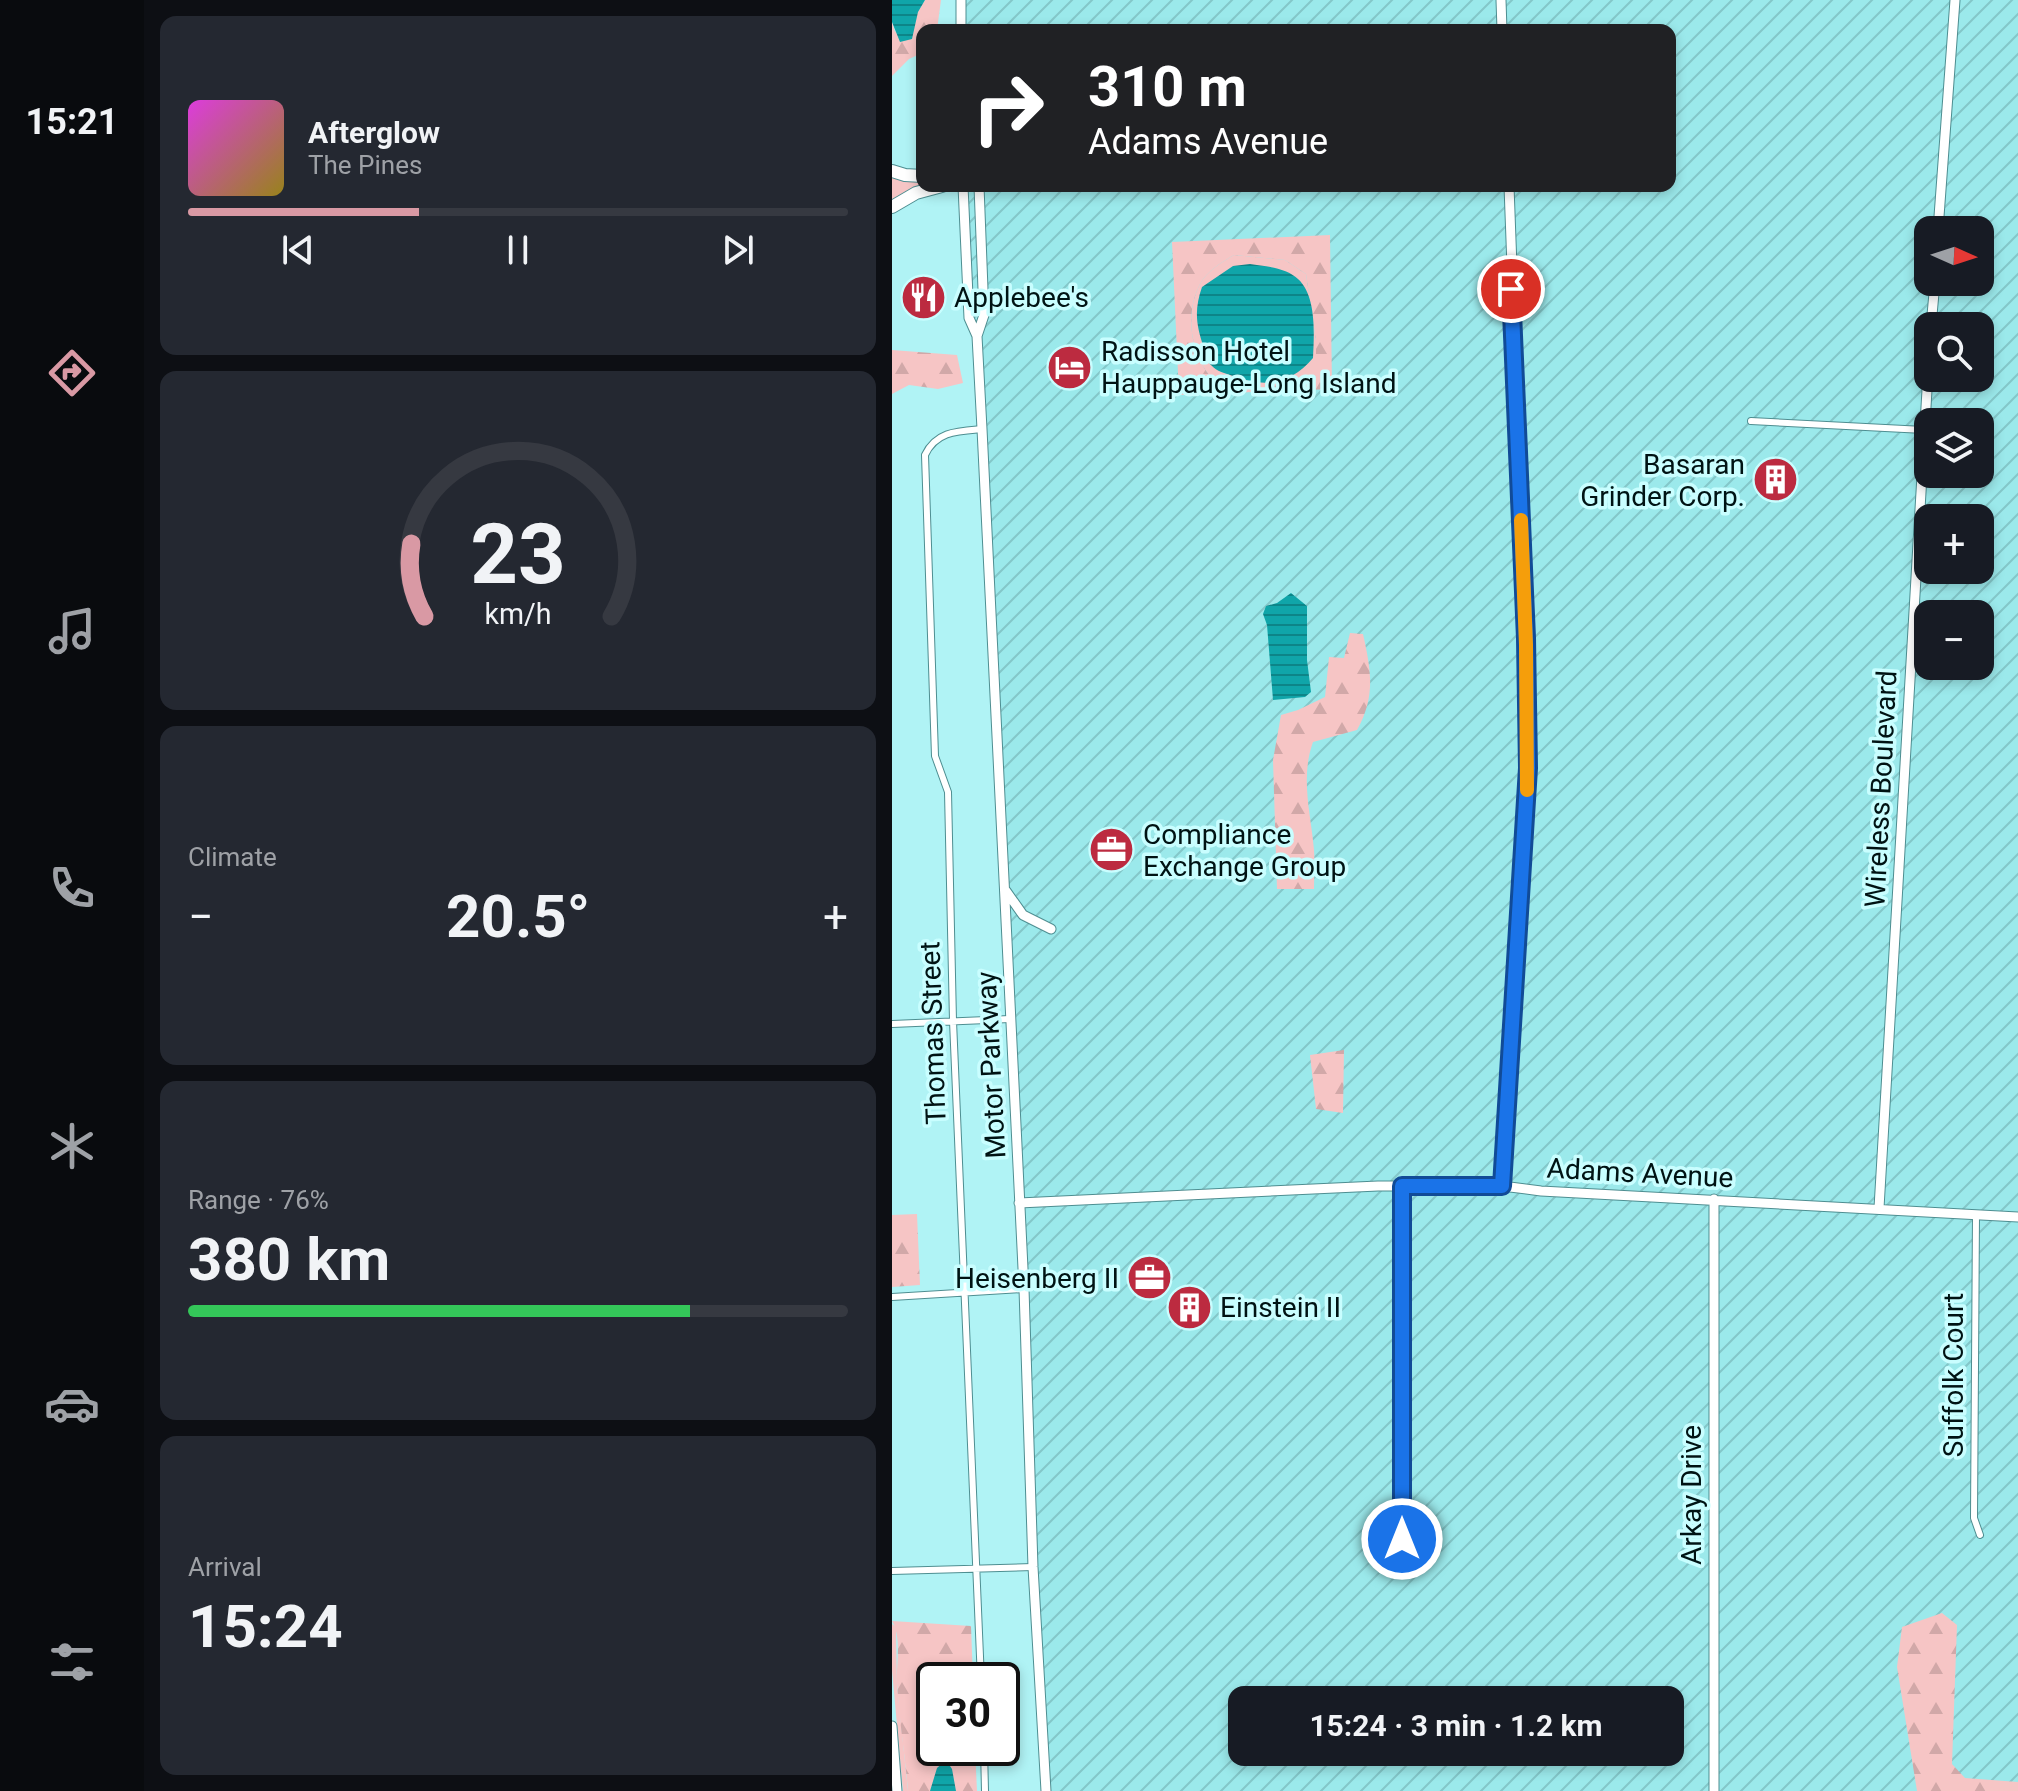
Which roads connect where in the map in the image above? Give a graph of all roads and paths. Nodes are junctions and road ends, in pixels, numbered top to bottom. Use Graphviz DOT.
graph roads {
  1 [pos="961,0"];
  2 [pos="1501,0"];
  3 [pos="1955,0"];
  4 [pos="962,24"];
  5 [pos="1502,24"];
  6 [pos="892,171"];
  7 [pos="916,175"];
  8 [pos="920,192"];
  9 [pos="963,192"];
  10 [pos="979,192"];
  11 [pos="1509,192"];
  12 [pos="892,207"];
  13 [pos="1939,216"];
  14 [pos="977,336"];
  15 [pos="1751,421"];
  16 [pos="982,429"];
  17 [pos="1914,429"];
  18 [pos="1921,488"];
  19 [pos="1004,888"];
  20 [pos="1051,929"];
  21 [pos="1010,1019"];
  22 [pos="953,1021"];
  23 [pos="892,1024"];
  24 [pos="1402,1186"];
  25 [pos="1502,1186"];
  26 [pos="1714,1199"];
  27 [pos="1019,1203"];
  28 [pos="1879,1208"];
  29 [pos="1976,1214"];
  30 [pos="2018,1217"];
  31 [pos="1024,1289"];
  32 [pos="966,1293"];
  33 [pos="892,1297"];
  34 [pos="1980,1535"];
  35 [pos="1402,1561"];
  36 [pos="1033,1567"];
  37 [pos="977,1568"];
  38 [pos="892,1571"];
  39 [pos="980,1662"];
  40 [pos="892,1726"];
  41 [pos="984,1766"];
  42 [pos="897,1791"];
  43 [pos="985,1791"];
  44 [pos="1046,1791"];
  45 [pos="1714,1791"];
  1 -- 4 [label="street"];
  2 -- 5 [label="street"];
  3 -- 13 [label="street"];
  6 -- 7 [label="highway"];
  8 -- 12 [label="highway"];
  9 -- 14 [label="street, Motor Parkway"];
  10 -- 14 [label="street, Motor Parkway"];
  11 -- 25 [label="street"];
  14 -- 16 [label="street, Motor Parkway"];
  15 -- 17 [label="street"];
  16 -- 19 [label="street, Motor Parkway"];
  16 -- 22 [label="street, Thomas Street"];
  18 -- 28 [label="street, Wireless Boulevard"];
  19 -- 20 [label="street"];
  19 -- 21 [label="street, Motor Parkway"];
  21 -- 22 [label="street"];
  21 -- 27 [label="street, Motor Parkway"];
  22 -- 23 [label="street"];
  22 -- 32 [label="street, Thomas Street"];
  24 -- 25 [label="street, Adams Avenue"];
  24 -- 27 [label="street, Adams Avenue"];
  24 -- 35 [label="street"];
  25 -- 26 [label="street, Adams Avenue"];
  26 -- 28 [label="street, Adams Avenue"];
  26 -- 45 [label="street, Arkay Drive"];
  27 -- 31 [label="street, Motor Parkway"];
  28 -- 29 [label="street, Adams Avenue"];
  29 -- 30 [label="street, Adams Avenue"];
  29 -- 34 [label="street, Suffolk Court"];
  31 -- 32 [label="street"];
  31 -- 36 [label="street, Motor Parkway"];
  32 -- 33 [label="street"];
  32 -- 37 [label="street, Thomas Street"];
  36 -- 37 [label="street"];
  36 -- 44 [label="street, Motor Parkway"];
  37 -- 38 [label="street"];
  37 -- 39 [label="street, Thomas Street"];
  40 -- 42 [label="street"];
  41 -- 43 [label="street"];
}
